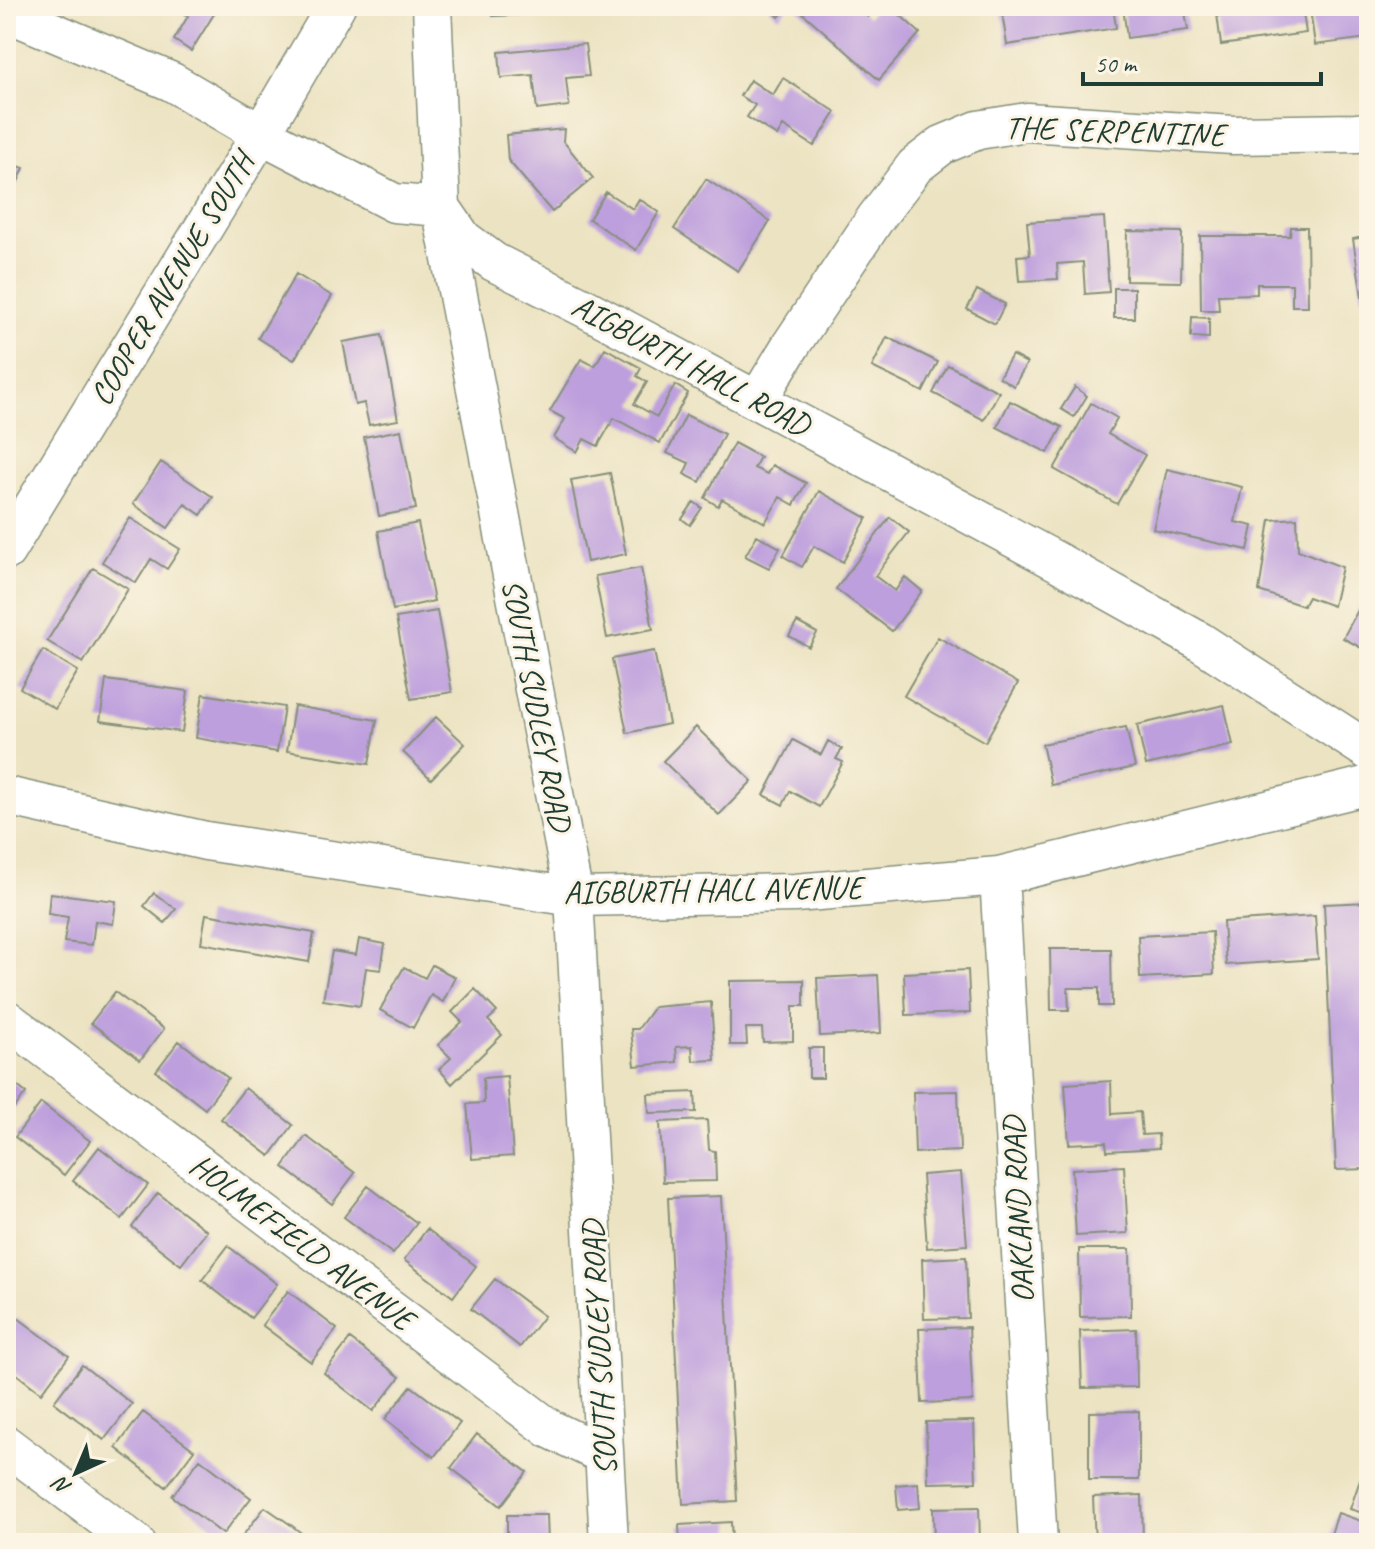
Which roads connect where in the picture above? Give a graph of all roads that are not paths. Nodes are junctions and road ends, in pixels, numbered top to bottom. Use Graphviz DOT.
graph roads {
  1 [pos="336,6"];
  2 [pos="432,6"];
  3 [pos="6,12"];
  4 [pos="1369,132"];
  5 [pos="261,134"];
  6 [pos="441,207"];
  7 [pos="757,401"];
  8 [pos="6,551"];
  9 [pos="1369,751"];
  10 [pos="1369,785"];
  11 [pos="6,796"];
  12 [pos="999,876"];
  13 [pos="574,897"];
  14 [pos="6,1019"];
  15 [pos="6,1445"];
  16 [pos="604,1455"];
  17 [pos="136,1543"];
  18 [pos="609,1543"];
  19 [pos="1038,1543"];
  1 -- 5 [label="street, COOPER AVENUE SOUTH"];
  2 -- 6 [label="street, SOUTH SUDLEY ROAD"];
  3 -- 5 [label="street"];
  4 -- 7 [label="street, THE SERPENTINE"];
  5 -- 6 [label="street"];
  5 -- 8 [label="street, COOPER AVENUE SOUTH"];
  6 -- 7 [label="street, AIGBURTH HALL ROAD"];
  6 -- 13 [label="street, SOUTH SUDLEY ROAD"];
  7 -- 9 [label="street, AIGBURTH HALL ROAD"];
  10 -- 12 [label="street, AIGBURTH HALL AVENUE"];
  11 -- 13 [label="street, AIGBURTH HALL AVENUE"];
  12 -- 13 [label="street, AIGBURTH HALL AVENUE"];
  12 -- 19 [label="street, OAKLAND ROAD"];
  13 -- 16 [label="street, SOUTH SUDLEY ROAD"];
  14 -- 16 [label="street, HOLMEFIELD AVENUE"];
  15 -- 17 [label="street"];
  16 -- 18 [label="street, SOUTH SUDLEY ROAD"];
}
